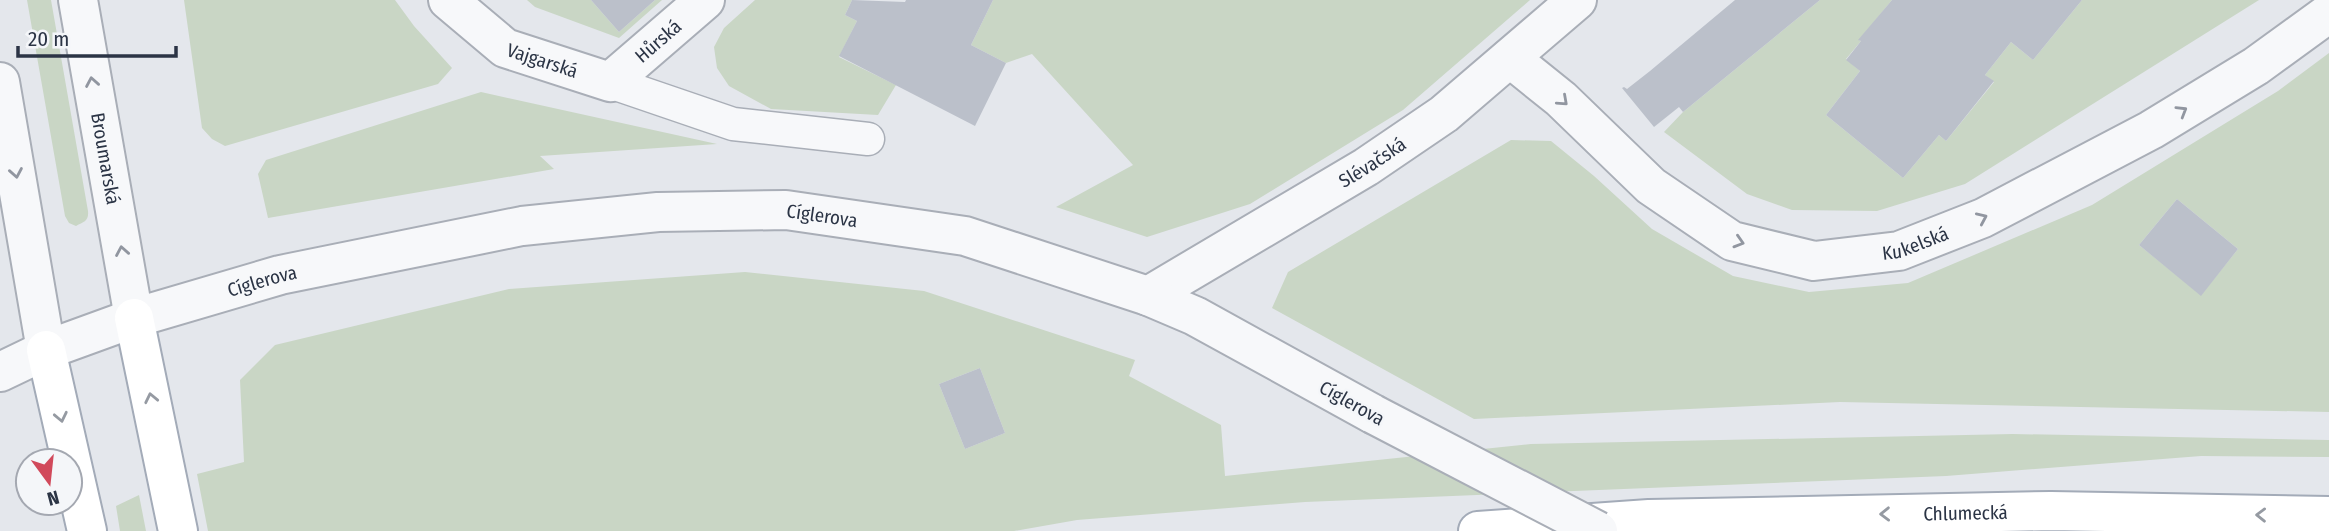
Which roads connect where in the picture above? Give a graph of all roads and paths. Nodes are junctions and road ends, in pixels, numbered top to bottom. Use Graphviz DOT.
graph roads {
  1 [pos="78,0"];
  2 [pos="448,0"];
  3 [pos="705,0"];
  4 [pos="1577,0"];
  5 [pos="2329,13"];
  6 [pos="1510,58"];
  7 [pos="0,82"];
  8 [pos="610,82"];
  9 [pos="869,139"];
  10 [pos="1148,296"];
  11 [pos="134,318"];
  12 [pos="46,350"];
  13 [pos="0,372"];
  14 [pos="2329,516"];
  15 [pos="87,531"];
  16 [pos="178,531"];
  17 [pos="1478,531"];
  18 [pos="1598,531"];
  11 -- 1 [label="street, Broumarská, one-way"];
  2 -- 8 [label="street, Vajgarská"];
  3 -- 8 [label="street, Hůrská"];
  4 -- 6 [label="street, Slévačská"];
  6 -- 5 [label="street, Kukelská, one-way"];
  6 -- 10 [label="street, Slévačská"];
  7 -- 12 [label="street, one-way"];
  8 -- 9 [label="lane"];
  10 -- 11 [label="street, Cíglerova"];
  10 -- 18 [label="street, Cíglerova, bridge"];
  11 -- 12 [label="street, Cíglerova"];
  16 -- 11 [label="main road, one-way"];
  12 -- 13 [label="street, Cíglerova"];
  12 -- 15 [label="main road, one-way"];
  14 -- 17 [label="main road, Chlumecká, one-way"];
}
